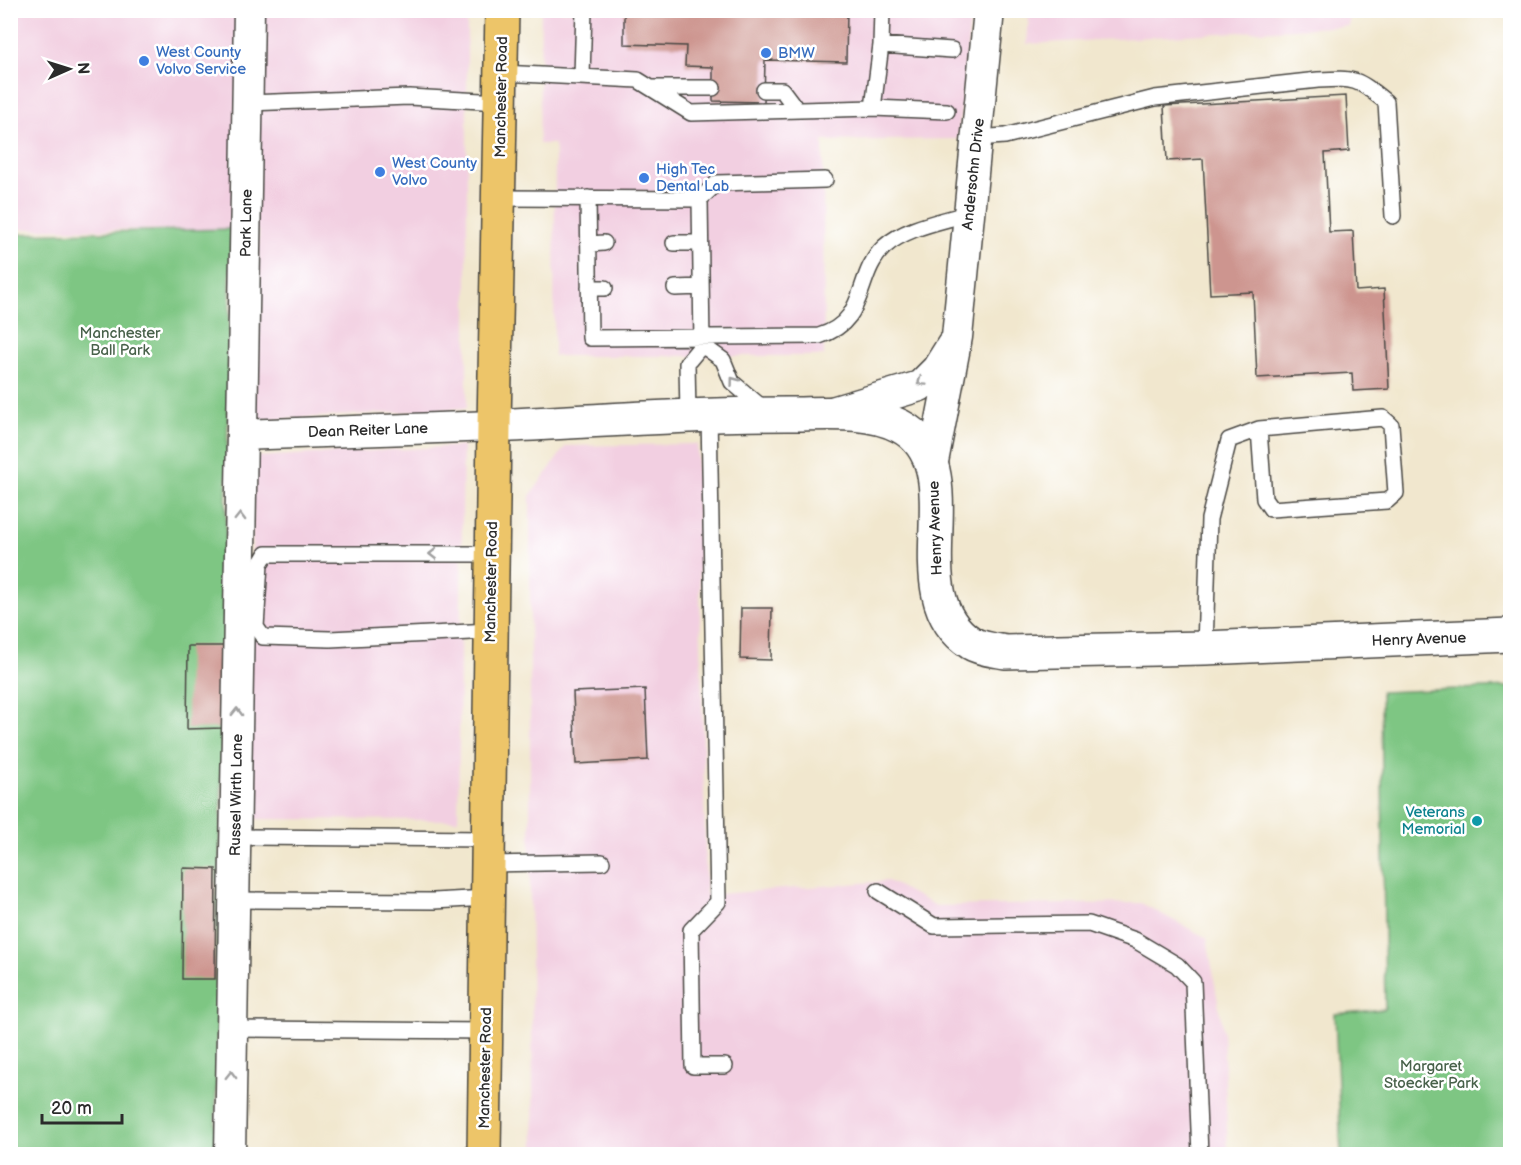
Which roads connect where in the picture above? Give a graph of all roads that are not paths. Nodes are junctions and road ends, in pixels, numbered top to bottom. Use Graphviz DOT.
graph roads {
  1 [pos="249,10"];
  2 [pos="502,10"];
  3 [pos="584,10"];
  4 [pos="882,10"];
  5 [pos="989,10"];
  6 [pos="881,45"];
  7 [pos="952,50"];
  8 [pos="582,76"];
  9 [pos="501,87"];
  10 [pos="651,88"];
  11 [pos="713,88"];
  12 [pos="764,90"];
  13 [pos="248,103"];
  14 [pos="873,108"];
  15 [pos="797,110"];
  16 [pos="947,111"];
  17 [pos="976,138"];
  18 [pos="825,180"];
  19 [pos="499,198"];
  20 [pos="588,198"];
  21 [pos="700,199"];
  22 [pos="969,213"];
  23 [pos="1393,216"];
  24 [pos="604,243"];
  25 [pos="674,243"];
  26 [pos="700,243"];
  27 [pos="589,244"];
  28 [pos="701,287"];
  29 [pos="675,288"];
  30 [pos="957,337"];
  31 [pos="702,342"];
  32 [pos="771,414"];
  33 [pos="823,414"];
  34 [pos="699,416"];
  35 [pos="494,426"];
  36 [pos="1259,429"];
  37 [pos="242,435"];
  38 [pos="932,467"];
  39 [pos="934,546"];
  40 [pos="492,554"];
  41 [pos="491,631"];
  42 [pos="1510,635"];
  43 [pos="1205,648"];
  44 [pos="235,837"];
  45 [pos="488,852"];
  46 [pos="602,862"];
  47 [pos="878,891"];
  48 [pos="487,898"];
  49 [pos="234,900"];
  50 [pos="232,1029"];
  51 [pos="486,1031"];
  52 [pos="725,1066"];
  53 [pos="230,1155"];
  54 [pos="484,1155"];
  55 [pos="1200,1155"];
  1 -- 13 [label="street, Park Lane"];
  2 -- 9 [label="highway, Manchester Road"];
  3 -- 8 [label="lane"];
  4 -- 6 [label="lane"];
  5 -- 17 [label="street, Andersohn Drive"];
  6 -- 7 [label="lane"];
  6 -- 14 [label="lane"];
  8 -- 9 [label="lane"];
  8 -- 10 [label="lane"];
  9 -- 13 [label="lane"];
  9 -- 19 [label="highway, Manchester Road"];
  10 -- 11 [label="lane"];
  10 -- 15 [label="lane"];
  12 -- 15 [label="lane"];
  13 -- 37 [label="street, Park Lane"];
  14 -- 15 [label="lane"];
  14 -- 16 [label="lane"];
  17 -- 22 [label="street, Andersohn Drive"];
  17 -- 23 [label="lane"];
  18 -- 21 [label="lane"];
  19 -- 20 [label="lane"];
  19 -- 35 [label="highway, Manchester Road"];
  20 -- 21 [label="lane"];
  20 -- 27 [label="lane"];
  21 -- 26 [label="lane"];
  22 -- 30 [label="street, Andersohn Drive"];
  22 -- 31 [label="lane"];
  24 -- 27 [label="lane"];
  25 -- 26 [label="lane"];
  26 -- 28 [label="lane"];
  27 -- 31 [label="lane"];
  28 -- 29 [label="lane"];
  28 -- 31 [label="lane"];
  30 -- 33 [label="street, Andersohn Drive, one-way"];
  30 -- 38 [label="street, Andersohn Drive"];
  30 -- 39 [label="street, Andersohn Drive"];
  32 -- 31 [label="lane, one-way"];
  31 -- 34 [label="lane"];
  32 -- 33 [label="street, Henry Avenue"];
  32 -- 34 [label="street, Henry Avenue"];
  33 -- 38 [label="street, Henry Avenue"];
  34 -- 35 [label="street, Henry Avenue"];
  34 -- 52 [label="lane"];
  35 -- 37 [label="street, Dean Reiter Lane"];
  35 -- 40 [label="highway, Manchester Road"];
  36 -- 36 [label="lane"];
  36 -- 43 [label="lane"];
  44 -- 37 [label="street, Russel Wirth Lane, one-way"];
  38 -- 39 [label="street, Henry Avenue"];
  39 -- 43 [label="street, Henry Avenue"];
  40 -- 41 [label="highway, Manchester Road"];
  40 -- 41 [label="lane, one-way"];
  41 -- 45 [label="highway, Manchester Road"];
  42 -- 43 [label="street, Henry Avenue"];
  44 -- 45 [label="lane"];
  44 -- 49 [label="street, Russel Wirth Lane"];
  45 -- 46 [label="lane"];
  45 -- 48 [label="highway, Manchester Road"];
  47 -- 55 [label="lane"];
  48 -- 49 [label="lane"];
  48 -- 51 [label="highway, Manchester Road"];
  49 -- 50 [label="street, Russel Wirth Lane"];
  50 -- 51 [label="lane"];
  53 -- 50 [label="street, Russel Wirth Lane, one-way"];
  51 -- 54 [label="highway, Manchester Road"];
}
